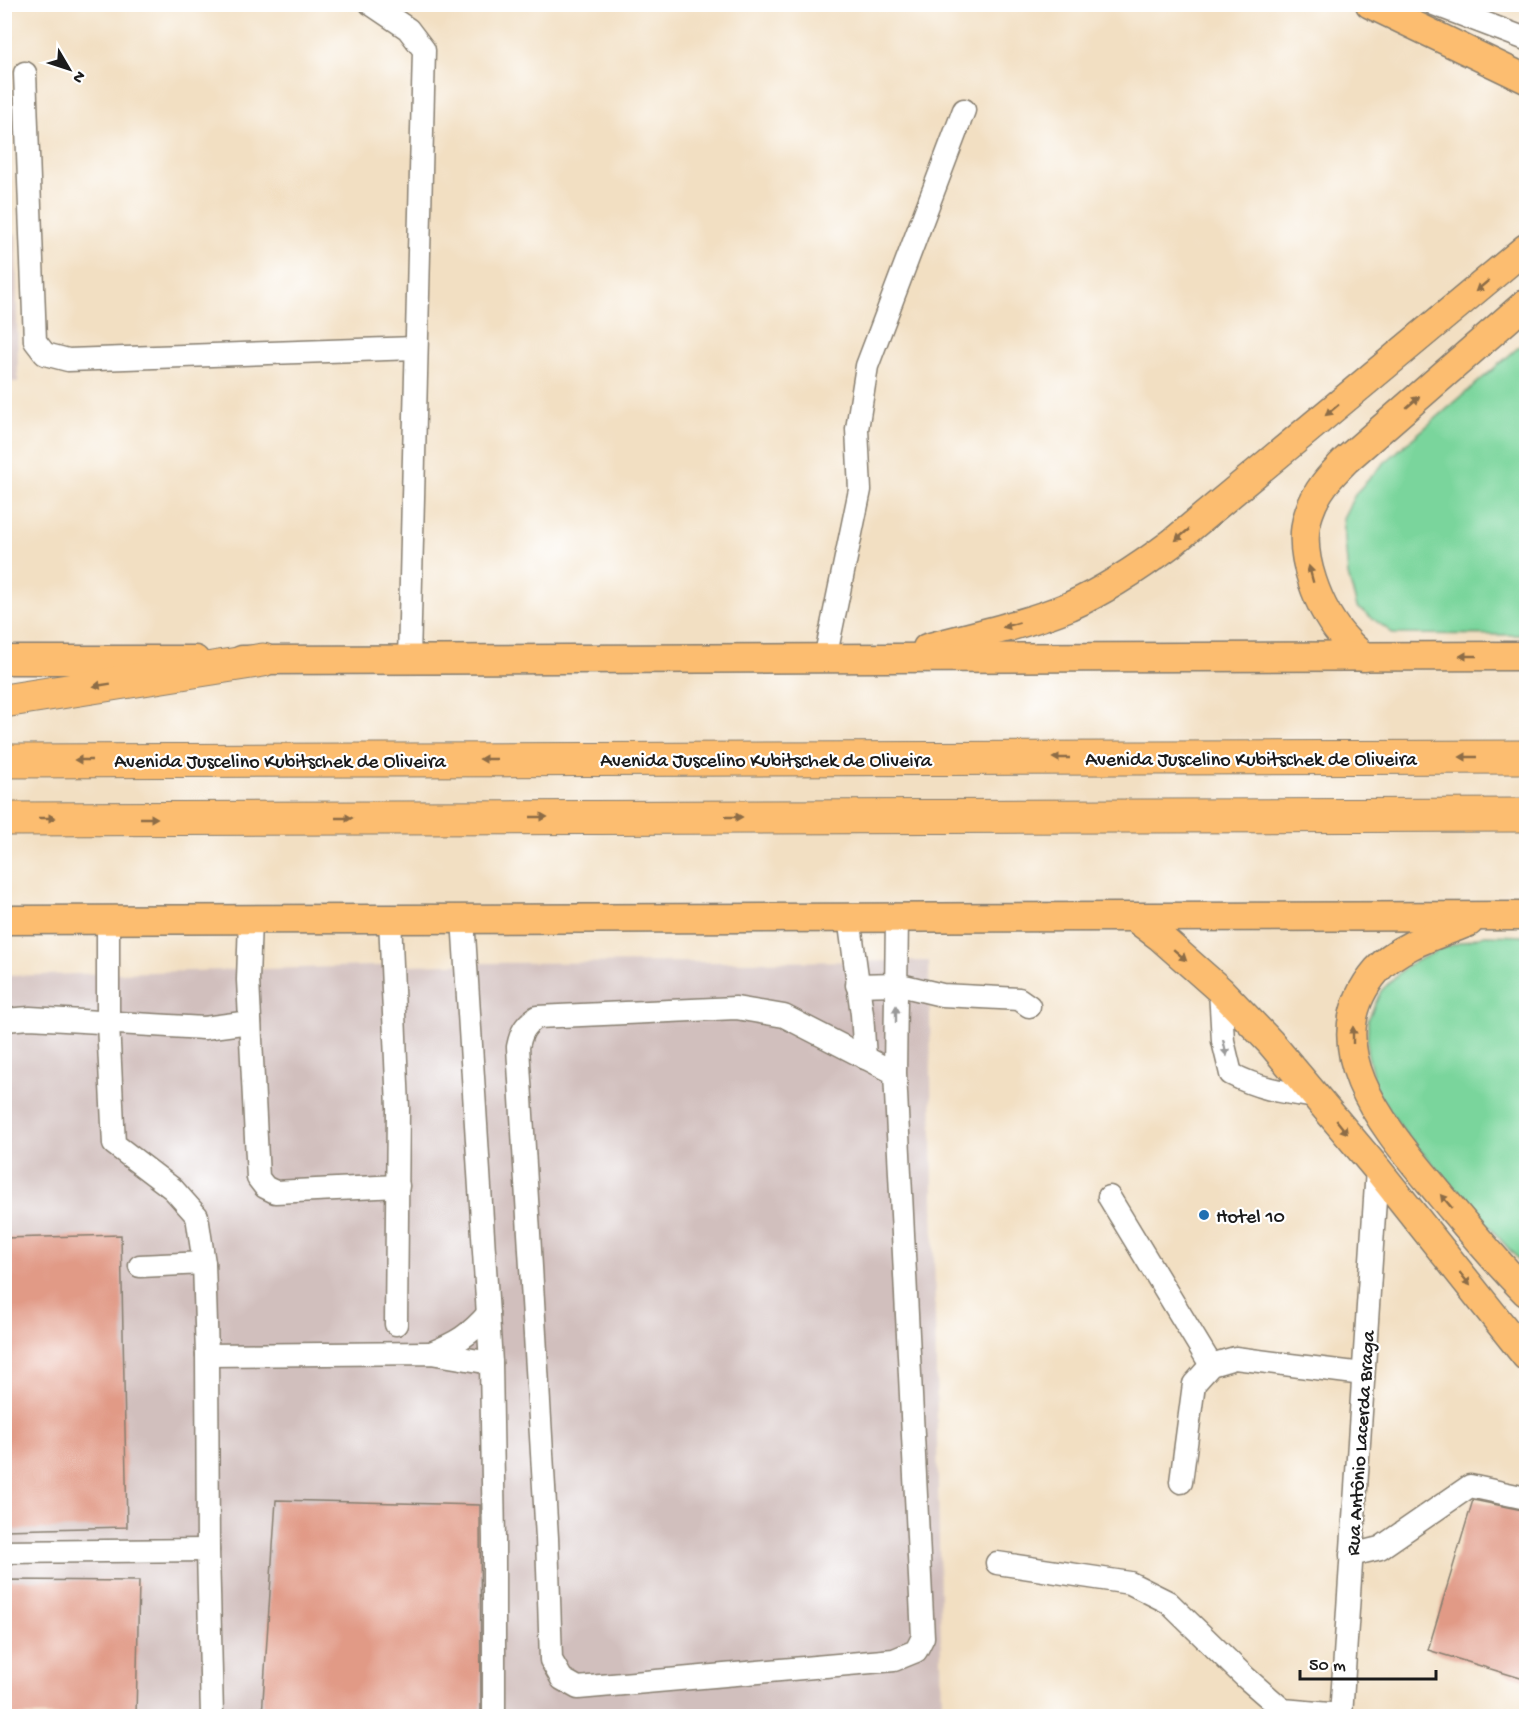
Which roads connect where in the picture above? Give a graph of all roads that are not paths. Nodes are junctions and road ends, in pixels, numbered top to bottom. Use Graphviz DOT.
graph roads {
  1 [pos="371,4"];
  2 [pos="1370,4"];
  3 [pos="1434,4"];
  4 [pos="1527,39"];
  5 [pos="25,72"];
  6 [pos="1527,79"];
  7 [pos="964,110"];
  8 [pos="1527,248"];
  9 [pos="1527,303"];
  10 [pos="416,348"];
  11 [pos="1329,616"];
  12 [pos="1527,656"];
  13 [pos="1300,657"];
  14 [pos="1364,657"];
  15 [pos="825,658"];
  16 [pos="888,658"];
  17 [pos="4,660"];
  18 [pos="263,660"];
  19 [pos="409,660"];
  20 [pos="4,701"];
  21 [pos="1527,757"];
  22 [pos="4,761"];
  23 [pos="1527,815"];
  24 [pos="4,819"];
  25 [pos="1485,915"];
  26 [pos="1527,916"];
  27 [pos="849,917"];
  28 [pos="897,917"];
  29 [pos="390,918"];
  30 [pos="463,918"];
  31 [pos="1135,918"];
  32 [pos="108,919"];
  33 [pos="250,919"];
  34 [pos="4,920"];
  35 [pos="896,984"];
  36 [pos="857,985"];
  37 [pos="1220,990"];
  38 [pos="1029,1006"];
  39 [pos="4,1020"];
  40 [pos="250,1022"];
  41 [pos="108,1024"];
  42 [pos="865,1058"];
  43 [pos="895,1073"];
  44 [pos="1317,1097"];
  45 [pos="1377,1169"];
  46 [pos="398,1186"];
  47 [pos="1109,1197"];
  48 [pos="204,1263"];
  49 [pos="140,1266"];
  50 [pos="1527,1292"];
  51 [pos="488,1314"];
  52 [pos="396,1324"];
  53 [pos="431,1353"];
  54 [pos="207,1354"];
  55 [pos="1527,1356"];
  56 [pos="491,1363"];
  57 [pos="1211,1365"];
  58 [pos="1363,1374"];
  59 [pos="1181,1482"];
  60 [pos="1527,1498"];
  61 [pos="208,1550"];
  62 [pos="4,1552"];
  63 [pos="1351,1555"];
  64 [pos="997,1563"];
  65 [pos="1341,1715"];
  66 [pos="212,1716"];
  67 [pos="494,1716"];
  1 -- 10 [label="street"];
  2 -- 6 [label="main road"];
  3 -- 4 [label="street"];
  5 -- 10 [label="street"];
  7 -- 15 [label="street"];
  8 -- 16 [label="main road, one-way"];
  11 -- 9 [label="main road, one-way"];
  10 -- 19 [label="street"];
  11 -- 13 [label="main road"];
  11 -- 14 [label="main road"];
  12 -- 14 [label="main road, one-way"];
  13 -- 14 [label="main road"];
  13 -- 16 [label="main road"];
  15 -- 16 [label="main road"];
  15 -- 19 [label="main road"];
  17 -- 18 [label="main road"];
  18 -- 19 [label="main road"];
  18 -- 20 [label="highway, one-way"];
  21 -- 22 [label="highway, Avenida Juscelino Kubitschek de Oliveira, one-way"];
  24 -- 23 [label="highway, one-way"];
  25 -- 26 [label="main road"];
  25 -- 31 [label="main road"];
  50 -- 25 [label="main road, one-way"];
  27 -- 28 [label="main road"];
  27 -- 30 [label="main road"];
  27 -- 36 [label="street"];
  28 -- 31 [label="main road"];
  28 -- 35 [label="street"];
  29 -- 30 [label="main road"];
  29 -- 33 [label="main road"];
  29 -- 46 [label="street"];
  30 -- 51 [label="street"];
  31 -- 37 [label="main road, one-way"];
  32 -- 33 [label="main road"];
  32 -- 34 [label="main road"];
  32 -- 41 [label="street"];
  33 -- 40 [label="street"];
  35 -- 36 [label="street"];
  35 -- 38 [label="street"];
  43 -- 35 [label="street, one-way"];
  36 -- 42 [label="street"];
  37 -- 44 [label="main road"];
  37 -- 44 [label="street, one-way"];
  39 -- 41 [label="street"];
  40 -- 41 [label="street"];
  40 -- 46 [label="street"];
  41 -- 48 [label="street"];
  42 -- 43 [label="street"];
  42 -- 43 [label="street"];
  44 -- 45 [label="main road, one-way"];
  45 -- 55 [label="main road, one-way"];
  45 -- 58 [label="street, Rua Antônio Lacerda Braga"];
  46 -- 52 [label="street"];
  47 -- 57 [label="street"];
  48 -- 49 [label="street"];
  48 -- 54 [label="street"];
  51 -- 53 [label="street"];
  51 -- 56 [label="street"];
  53 -- 54 [label="street"];
  53 -- 56 [label="street"];
  54 -- 61 [label="street"];
  56 -- 67 [label="street"];
  57 -- 58 [label="street"];
  57 -- 59 [label="street"];
  58 -- 63 [label="street, Rua Antônio Lacerda Braga"];
  60 -- 63 [label="street"];
  61 -- 62 [label="street"];
  61 -- 66 [label="street"];
  63 -- 65 [label="street, Rua Antônio Lacerda Braga"];
  64 -- 65 [label="street"];
}
